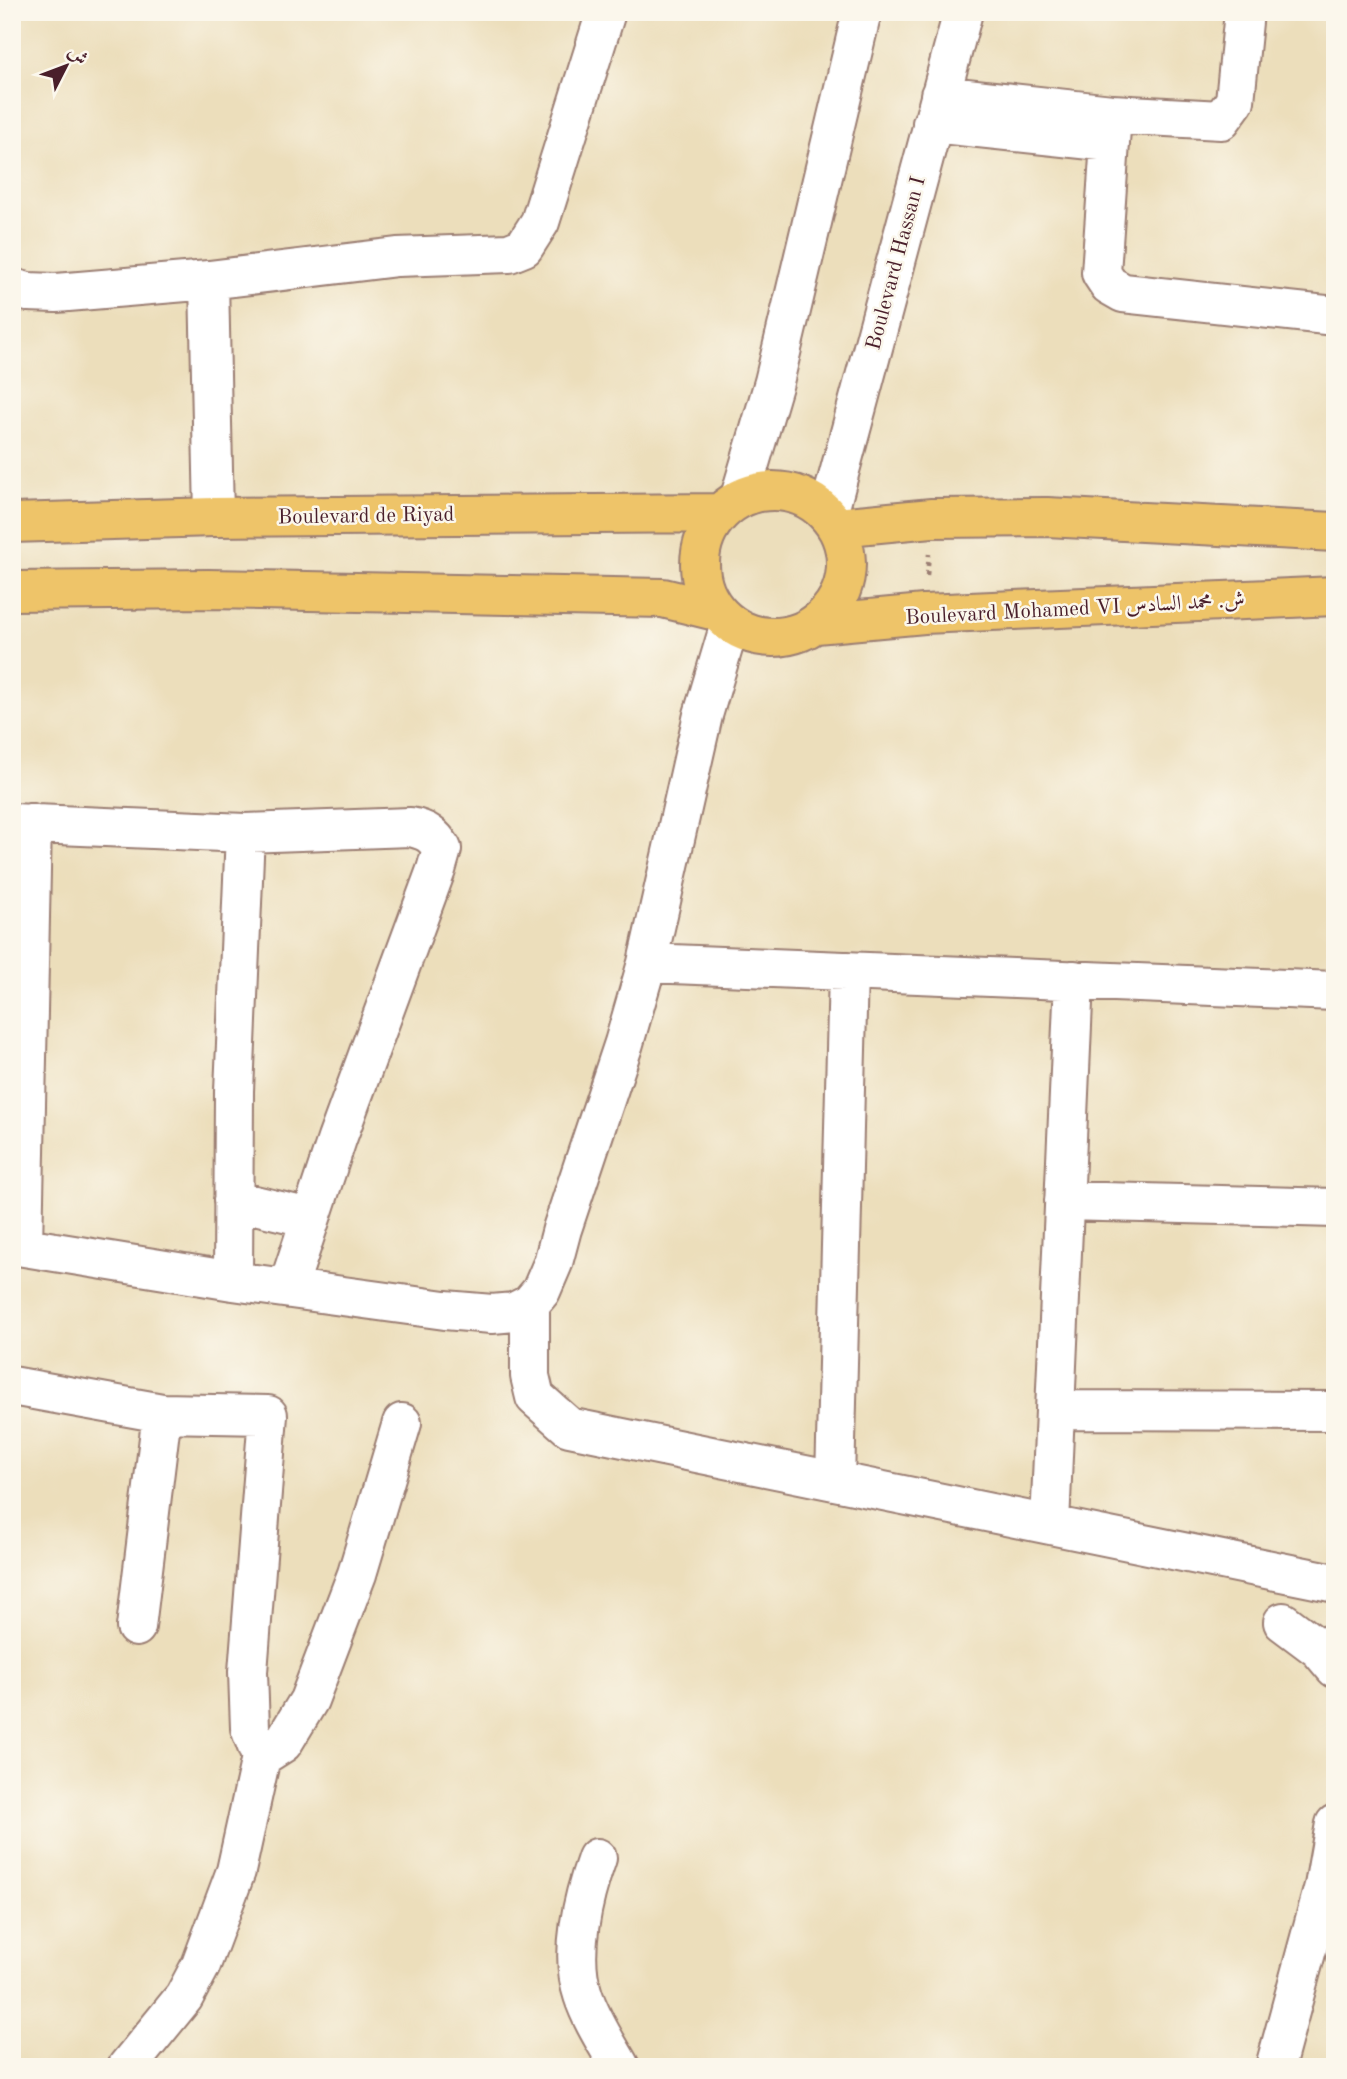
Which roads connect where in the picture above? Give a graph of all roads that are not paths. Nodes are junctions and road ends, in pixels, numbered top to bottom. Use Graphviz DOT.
graph roads {
  1 [pos="606,12"];
  2 [pos="862,12"];
  3 [pos="963,12"];
  4 [pos="1244,12"];
  5 [pos="936,109"];
  6 [pos="1111,128"];
  7 [pos="209,280"];
  8 [pos="12,288"];
  9 [pos="1335,316"];
  10 [pos="729,505"];
  11 [pos="214,517"];
  12 [pos="833,521"];
  13 [pos="12,523"];
  14 [pos="1335,532"];
  15 [pos="12,591"];
  16 [pos="1335,596"];
  17 [pos="723,617"];
  18 [pos="816,624"];
  19 [pos="22,823"];
  20 [pos="245,832"];
  21 [pos="647,963"];
  22 [pos="848,971"];
  23 [pos="1074,981"];
  24 [pos="1335,991"];
  25 [pos="233,1200"];
  26 [pos="1064,1201"];
  27 [pos="1335,1208"];
  28 [pos="310,1218"];
  29 [pos="18,1246"];
  30 [pos="233,1281"];
  31 [pos="288,1287"];
  32 [pos="530,1304"];
  33 [pos="12,1386"];
  34 [pos="1055,1410"];
  35 [pos="1335,1411"];
  36 [pos="162,1413"];
  37 [pos="402,1423"];
  38 [pos="835,1481"];
  39 [pos="1050,1524"];
  40 [pos="1335,1583"];
  41 [pos="1283,1622"];
  42 [pos="136,1628"];
  43 [pos="1335,1668"];
  44 [pos="261,1757"];
  45 [pos="1335,1824"];
  46 [pos="597,1858"];
  47 [pos="127,2067"];
  48 [pos="620,2067"];
  49 [pos="1275,2067"];
  1 -- 7 [label="street"];
  2 -- 10 [label="street"];
  3 -- 5 [label="street, Boulevard Hassan I"];
  4 -- 6 [label="street"];
  5 -- 6 [label="street"];
  5 -- 12 [label="street, Boulevard Hassan I"];
  6 -- 9 [label="street"];
  7 -- 8 [label="street"];
  7 -- 11 [label="street"];
  10 -- 11 [label="main road, Boulevard de Riyad"];
  10 -- 12 [label="main road"];
  10 -- 17 [label="main road"];
  11 -- 13 [label="main road, Boulevard de Riyad"];
  12 -- 14 [label="main road"];
  12 -- 18 [label="main road"];
  15 -- 17 [label="main road"];
  16 -- 18 [label="main road, Boulevard Mohamed VI ش. محمد السادس"];
  17 -- 18 [label="main road"];
  17 -- 21 [label="street"];
  19 -- 20 [label="street"];
  19 -- 29 [label="street"];
  20 -- 25 [label="street"];
  20 -- 28 [label="street"];
  21 -- 22 [label="street"];
  21 -- 32 [label="street"];
  22 -- 23 [label="street"];
  22 -- 38 [label="street"];
  23 -- 24 [label="street"];
  23 -- 26 [label="street"];
  25 -- 28 [label="street"];
  25 -- 30 [label="street"];
  26 -- 27 [label="street"];
  26 -- 34 [label="street"];
  28 -- 31 [label="street"];
  29 -- 30 [label="street"];
  30 -- 31 [label="street"];
  31 -- 32 [label="street"];
  32 -- 38 [label="street"];
  33 -- 36 [label="street"];
  34 -- 35 [label="street"];
  34 -- 39 [label="street"];
  36 -- 42 [label="street"];
  36 -- 44 [label="street"];
  37 -- 44 [label="street"];
  38 -- 39 [label="street"];
  39 -- 40 [label="street"];
  41 -- 43 [label="street"];
  44 -- 47 [label="street"];
  45 -- 49 [label="street"];
  46 -- 48 [label="street"];
}
